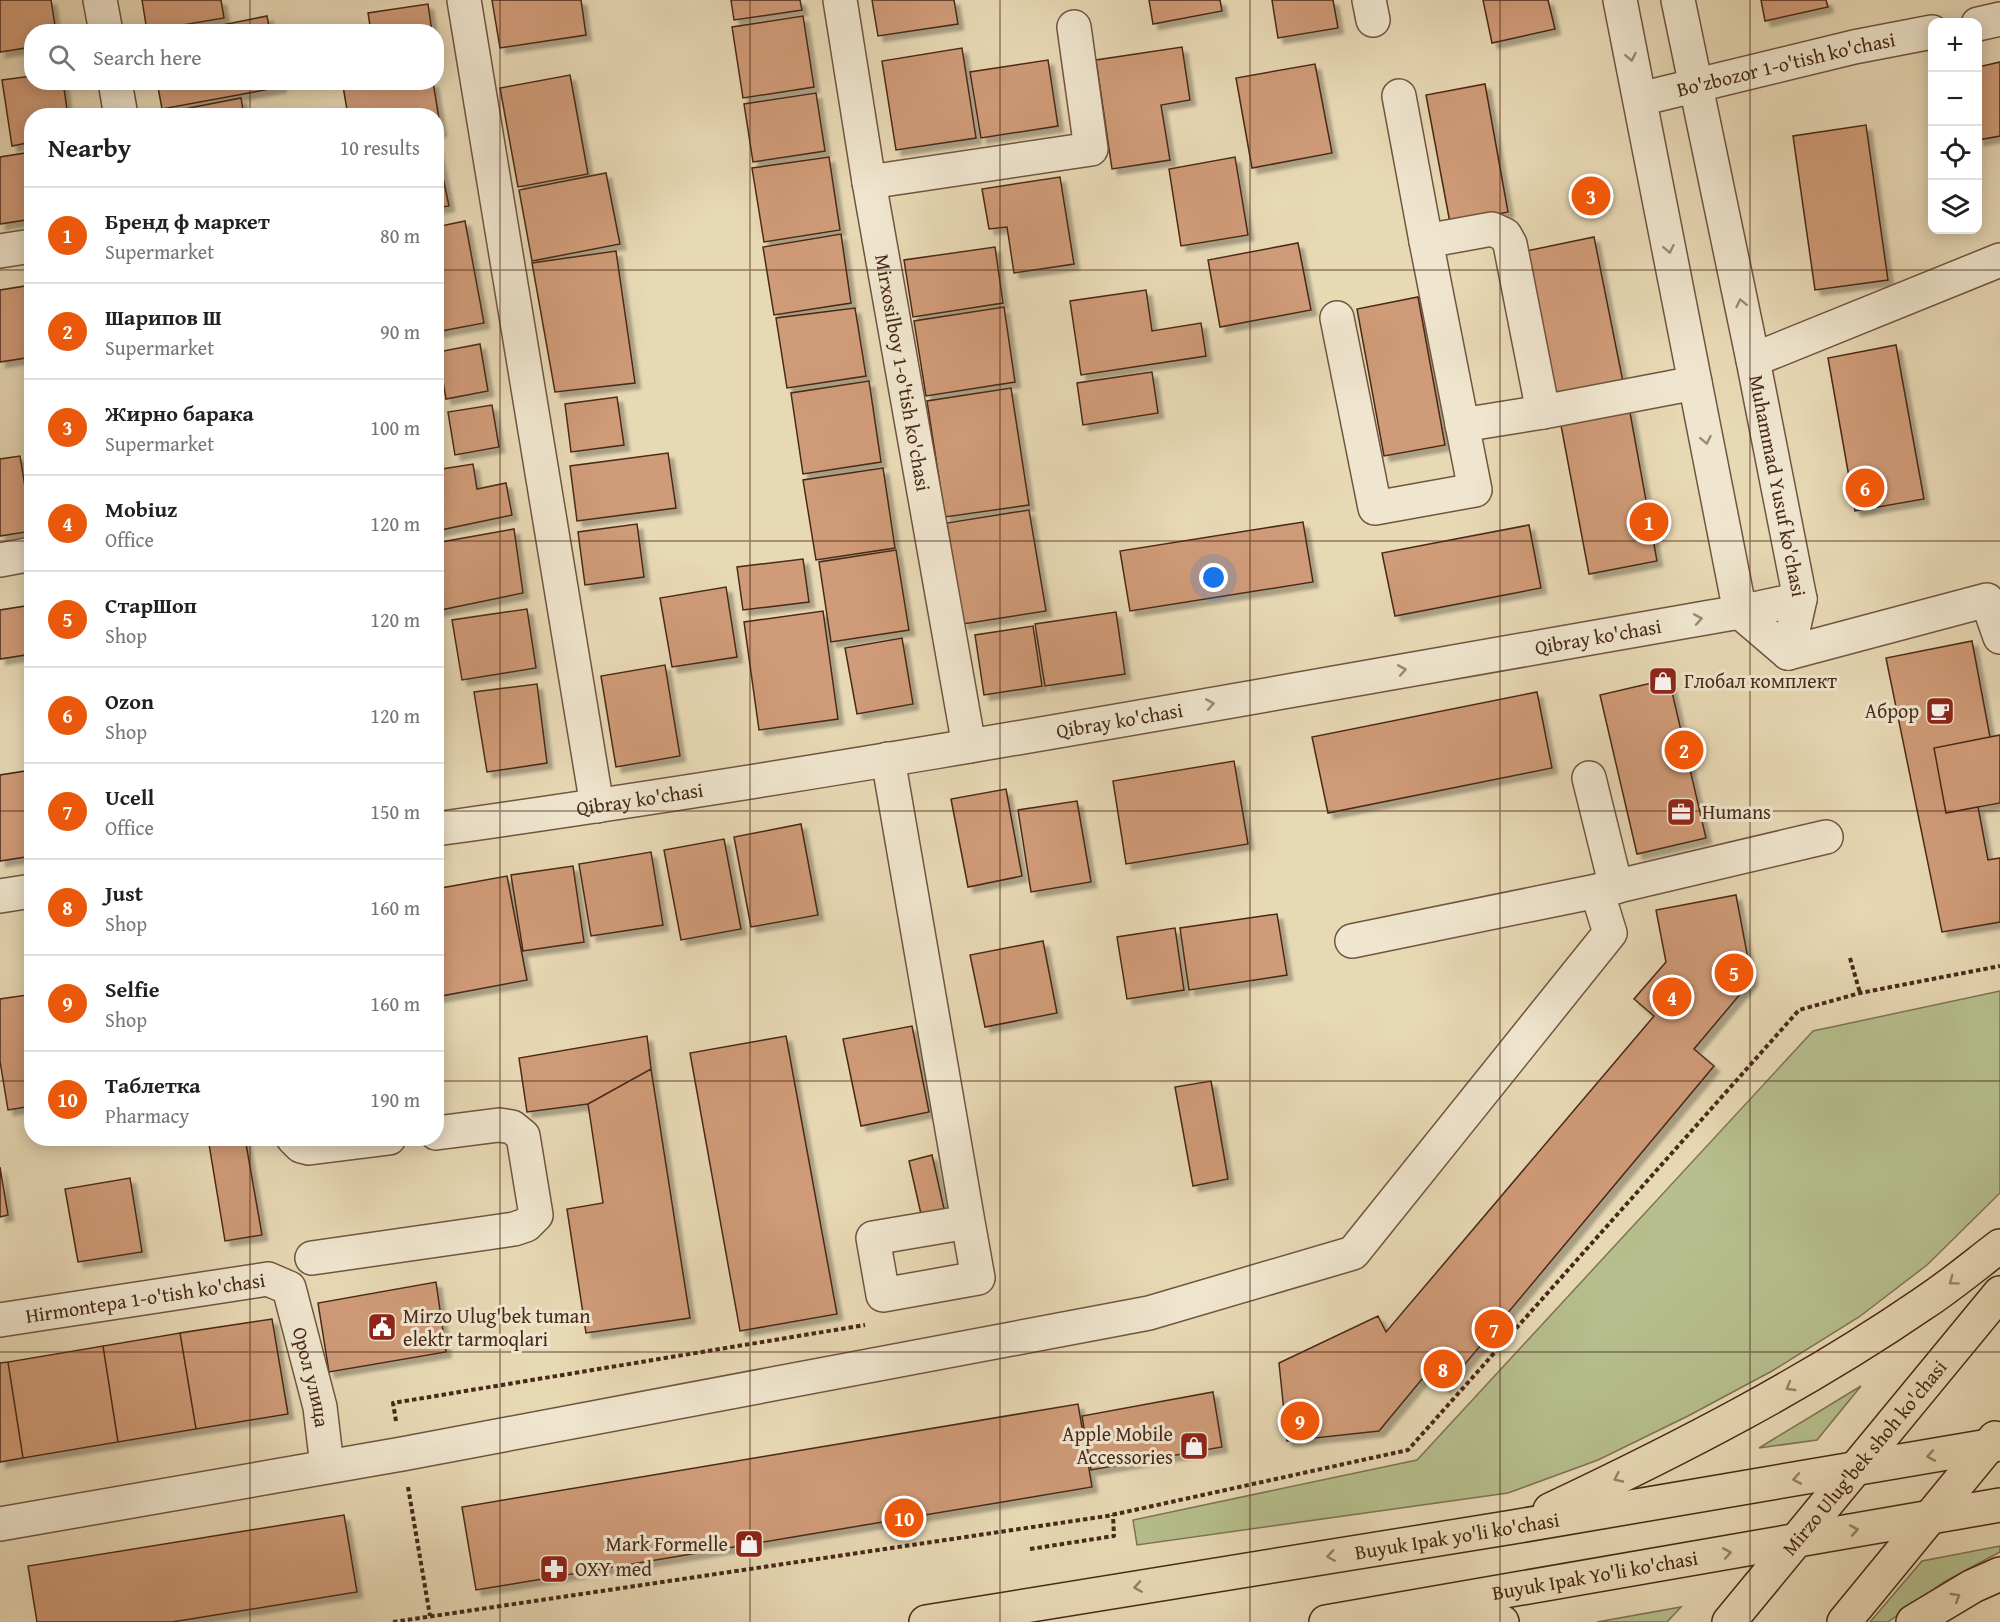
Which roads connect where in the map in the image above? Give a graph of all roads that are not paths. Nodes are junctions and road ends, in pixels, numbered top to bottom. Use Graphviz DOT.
graph roads {
  1 [pos="100,0"];
  2 [pos="464,0"];
  3 [pos="840,0"];
  4 [pos="1620,0"];
  5 [pos="1678,0"];
  6 [pos="2000,19"];
  7 [pos="1982,23"];
  8 [pos="104,24"];
  9 [pos="1074,27"];
  10 [pos="1928,33"];
  11 [pos="1696,86"];
  12 [pos="116,90"];
  13 [pos="1399,96"];
  14 [pos="1640,99"];
  15 [pos="120,108"];
  16 [pos="869,182"];
  17 [pos="1426,241"];
  18 [pos="24,247"];
  19 [pos="0,251"];
  20 [pos="2000,260"];
  21 [pos="1337,318"];
  22 [pos="1753,360"];
  23 [pos="1695,382"];
  24 [pos="1543,412"];
  25 [pos="1462,425"];
  26 [pos="24,556"];
  27 [pos="0,560"];
  28 [pos="1800,599"];
  29 [pos="1740,612"];
  30 [pos="2000,637"];
  31 [pos="1788,653"];
  32 [pos="978,744"];
  33 [pos="888,759"];
  34 [pos="1588,778"];
  35 [pos="597,806"];
  36 [pos="444,828"];
  37 [pos="1826,837"];
  38 [pos="1606,889"];
  39 [pos="24,892"];
  40 [pos="0,896"];
  41 [pos="1352,941"];
  42 [pos="444,1132"];
  43 [pos="301,1146"];
  44 [pos="325,1146"];
  45 [pos="968,1222"];
  46 [pos="2000,1246"];
  47 [pos="312,1258"];
  48 [pos="289,1288"];
  49 [pos="2000,1293"];
  50 [pos="0,1320"];
  51 [pos="1996,1441"];
  52 [pos="327,1466"];
  53 [pos="1855,1469"];
  54 [pos="2000,1505"];
  55 [pos="1931,1517"];
  56 [pos="0,1524"];
  57 [pos="1513,1527"];
  58 [pos="1796,1540"];
  59 [pos="2000,1574"];
  60 [pos="1359,1617"];
  61 [pos="926,1622"];
  62 [pos="1326,1622"];
  63 [pos="1502,1622"];
  64 [pos="1729,1622"];
  65 [pos="1844,1622"];
  66 [pos="1913,1622"];
  1 -- 8 [label="street"];
  2 -- 35 [label="street"];
  3 -- 16 [label="street, Mirxosilboy 1-o'tish ko'chasi"];
  4 -- 14 [label="street, one-way"];
  5 -- 11 [label="street, Muhammad Yusuf ko'chasi"];
  6 -- 7 [label="street"];
  9 -- 16 [label="street"];
  10 -- 11 [label="street, Bo'zbozor 1-o'tish ko'chasi"];
  11 -- 14 [label="street, Bo'zbozor 1-o'tish ko'chasi"];
  22 -- 11 [label="street, Muhammad Yusuf ko'chasi, one-way"];
  12 -- 15 [label="street"];
  13 -- 17 [label="street"];
  14 -- 23 [label="street, one-way"];
  16 -- 32 [label="street, Mirxosilboy 1-o'tish ko'chasi"];
  17 -- 24 [label="street"];
  17 -- 25 [label="street"];
  18 -- 19 [label="street"];
  20 -- 22 [label="street"];
  21 -- 25 [label="street"];
  22 -- 28 [label="street, Muhammad Yusuf ko'chasi"];
  23 -- 24 [label="street"];
  23 -- 29 [label="street, one-way"];
  24 -- 25 [label="street"];
  26 -- 27 [label="street"];
  28 -- 29 [label="street, Qibray ko'chasi"];
  28 -- 31 [label="street, Muhammad Yusuf ko'chasi"];
  29 -- 31 [label="street"];
  32 -- 29 [label="street, Qibray ko'chasi, one-way"];
  30 -- 31 [label="street"];
  32 -- 33 [label="street, Qibray ko'chasi"];
  33 -- 35 [label="street, Qibray ko'chasi"];
  33 -- 45 [label="street"];
  34 -- 38 [label="street"];
  35 -- 36 [label="street, Qibray ko'chasi"];
  37 -- 38 [label="street"];
  38 -- 41 [label="street"];
  38 -- 52 [label="street"];
  39 -- 40 [label="street"];
  42 -- 47 [label="street"];
  43 -- 44 [label="street"];
  46 -- 57 [label="main road, one-way"];
  48 -- 50 [label="street, Hirmontepa 1-o'tish ko'chasi"];
  48 -- 52 [label="street, Орол улица"];
  49 -- 53 [label="main road, Mirzo Ulug'bek shoh ko'chasi"];
  51 -- 53 [label="main road, Buyuk Ipak yo'li ko'chasi, one-way"];
  51 -- 55 [label="main road"];
  52 -- 56 [label="street"];
  53 -- 57 [label="main road, Buyuk Ipak yo'li ko'chasi, one-way"];
  53 -- 58 [label="main road, Mirzo Ulug'bek shoh ko'chasi"];
  54 -- 55 [label="main road"];
  58 -- 55 [label="main road, one-way"];
  55 -- 65 [label="main road"];
  57 -- 61 [label="main road, Buyuk Ipak yo'li ko'chasi, one-way"];
  60 -- 58 [label="main road, Buyuk Ipak Yo'li ko'chasi, one-way"];
  58 -- 64 [label="main road, Mirzo Ulug'bek shoh ko'chasi"];
  66 -- 59 [label="main road, one-way"];
  60 -- 62 [label="main road"];
  60 -- 63 [label="main road"];
}
